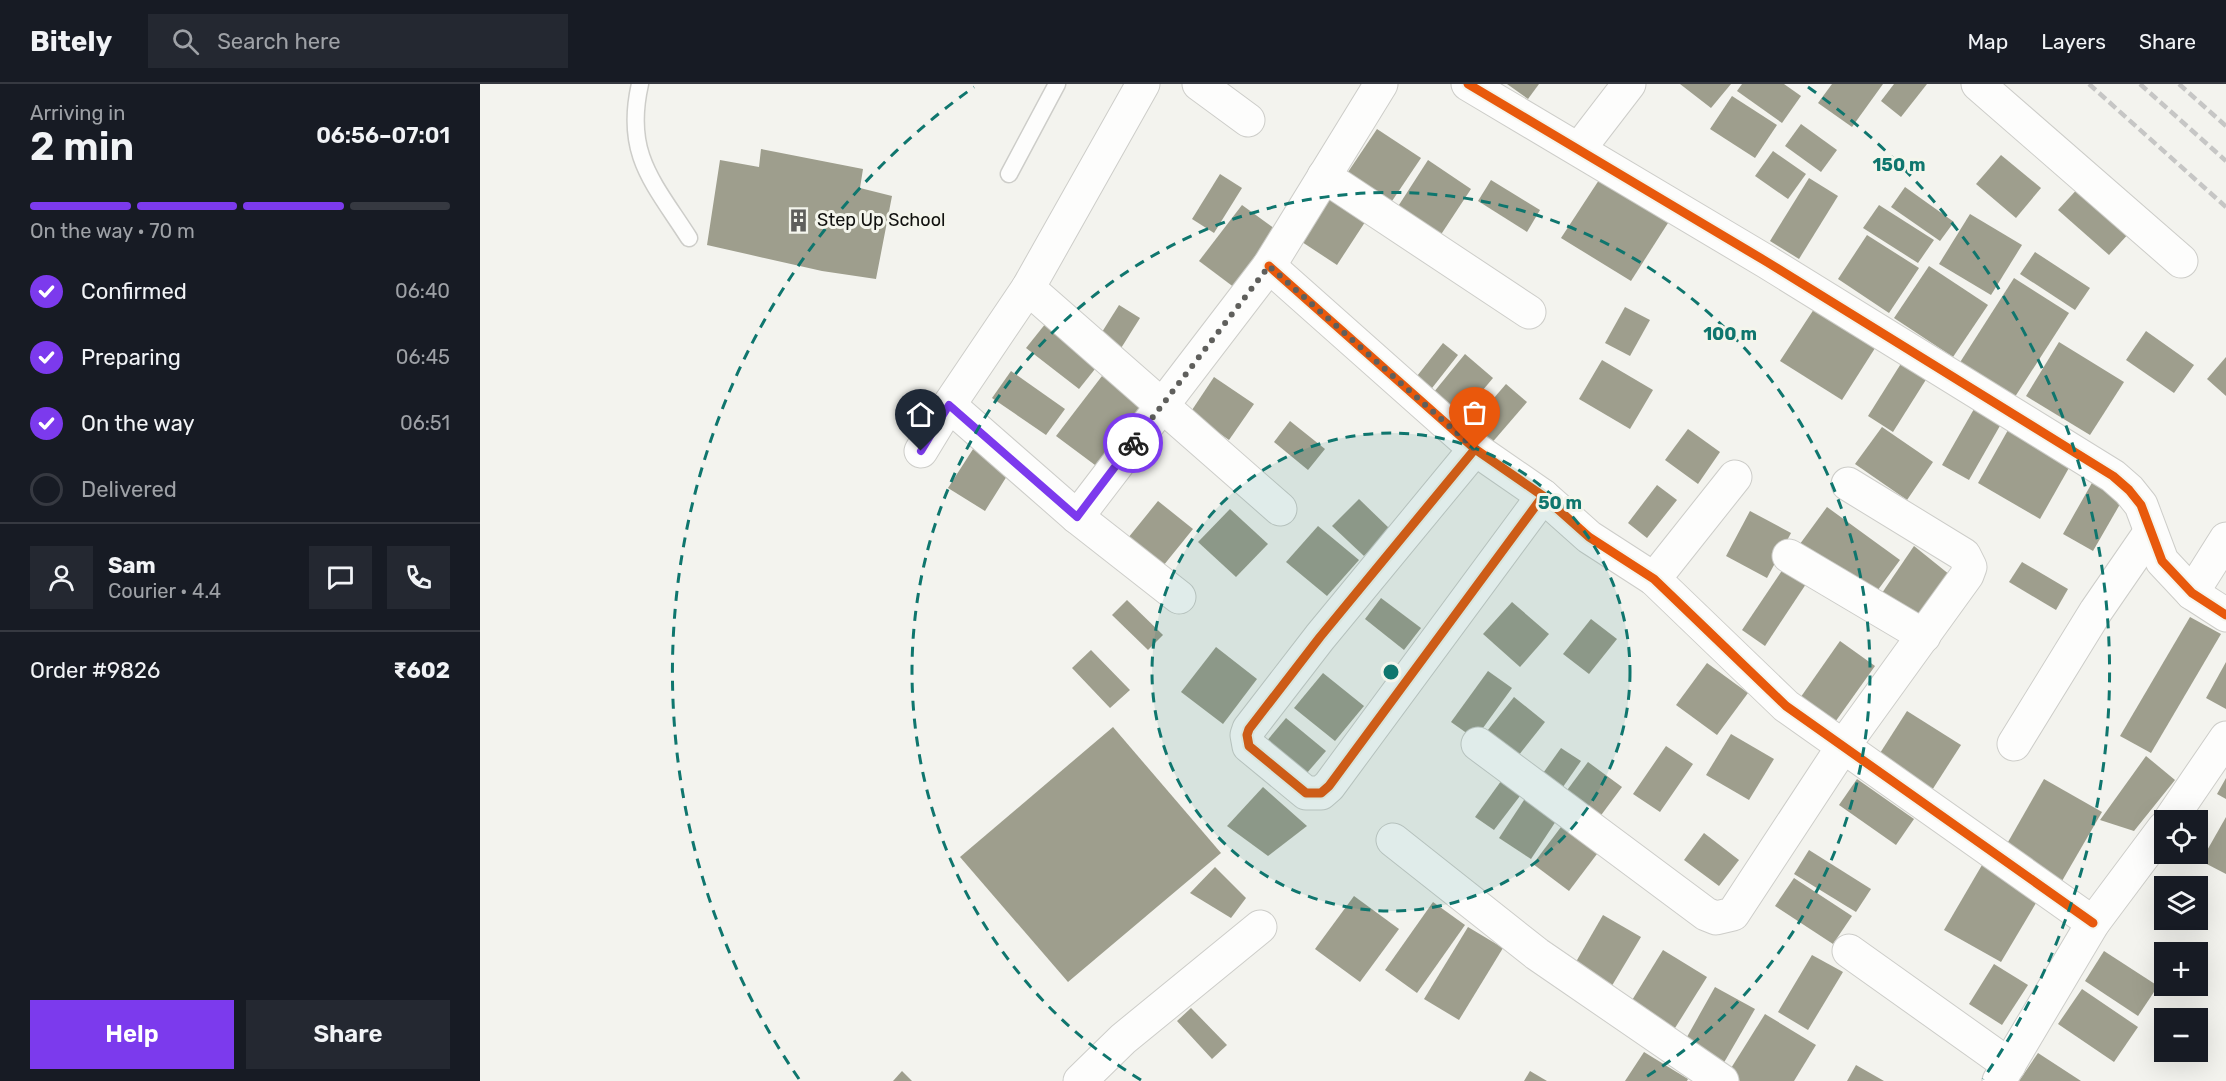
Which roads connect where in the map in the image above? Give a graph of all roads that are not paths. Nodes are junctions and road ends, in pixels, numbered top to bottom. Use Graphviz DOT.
graph roads {
  1 [pos="640,84"];
  2 [pos="1057,84"];
  3 [pos="1143,84"];
  4 [pos="1199,84"];
  5 [pos="1381,84"];
  6 [pos="1468,84"];
  7 [pos="1629,84"];
  8 [pos="1978,84"];
  9 [pos="1248,120"];
  10 [pos="1579,149"];
  11 [pos="1009,174"];
  12 [pos="1324,176"];
  13 [pos="689,238"];
  14 [pos="2181,261"];
  15 [pos="1269,266"];
  16 [pos="1028,288"];
  17 [pos="1529,312"];
  18 [pos="949,405"];
  19 [pos="1162,405"];
  20 [pos="1475,449"];
  21 [pos="921,451"];
  22 [pos="1735,477"];
  23 [pos="1848,484"];
  24 [pos="1543,496"];
  25 [pos="1280,509"];
  26 [pos="1077,517"];
  27 [pos="2150,534"];
  28 [pos="2226,539"];
  29 [pos="1789,556"];
  30 [pos="1654,579"];
  31 [pos="2192,592"];
  32 [pos="1179,597"];
  33 [pos="2226,615"];
  34 [pos="1924,636"];
  35 [pos="2226,738"];
  36 [pos="1478,744"];
  37 [pos="2014,744"];
  38 [pos="1842,747"];
  39 [pos="2177,810"];
  40 [pos="1393,840"];
  41 [pos="2154,841"];
  42 [pos="2093,923"];
  43 [pos="1260,927"];
  44 [pos="1849,951"];
  45 [pos="2004,1073"];
  46 [pos="1080,1081"];
  47 [pos="1722,1081"];
  1 -- 13 [label="lane"];
  2 -- 11 [label="lane"];
  3 -- 16 [label="street"];
  4 -- 9 [label="street"];
  5 -- 12 [label="street"];
  6 -- 10 [label="street"];
  7 -- 10 [label="street"];
  8 -- 14 [label="street"];
  10 -- 27 [label="street"];
  12 -- 15 [label="street"];
  12 -- 17 [label="street"];
  15 -- 19 [label="street"];
  15 -- 20 [label="street"];
  16 -- 18 [label="street"];
  16 -- 19 [label="street"];
  18 -- 21 [label="street"];
  18 -- 26 [label="street"];
  19 -- 25 [label="street"];
  19 -- 26 [label="street"];
  20 -- 24 [label="street"];
  20 -- 24 [label="street"];
  22 -- 30 [label="street"];
  23 -- 34 [label="street"];
  24 -- 30 [label="street"];
  26 -- 32 [label="street"];
  27 -- 31 [label="street"];
  27 -- 37 [label="street"];
  28 -- 31 [label="street"];
  29 -- 34 [label="street"];
  30 -- 38 [label="street"];
  31 -- 33 [label="street"];
  34 -- 38 [label="street"];
  35 -- 39 [label="street"];
  36 -- 38 [label="street"];
  38 -- 42 [label="street"];
  40 -- 47 [label="street"];
  41 -- 42 [label="street"];
  42 -- 45 [label="street"];
  43 -- 46 [label="street"];
  44 -- 45 [label="street"];
}
